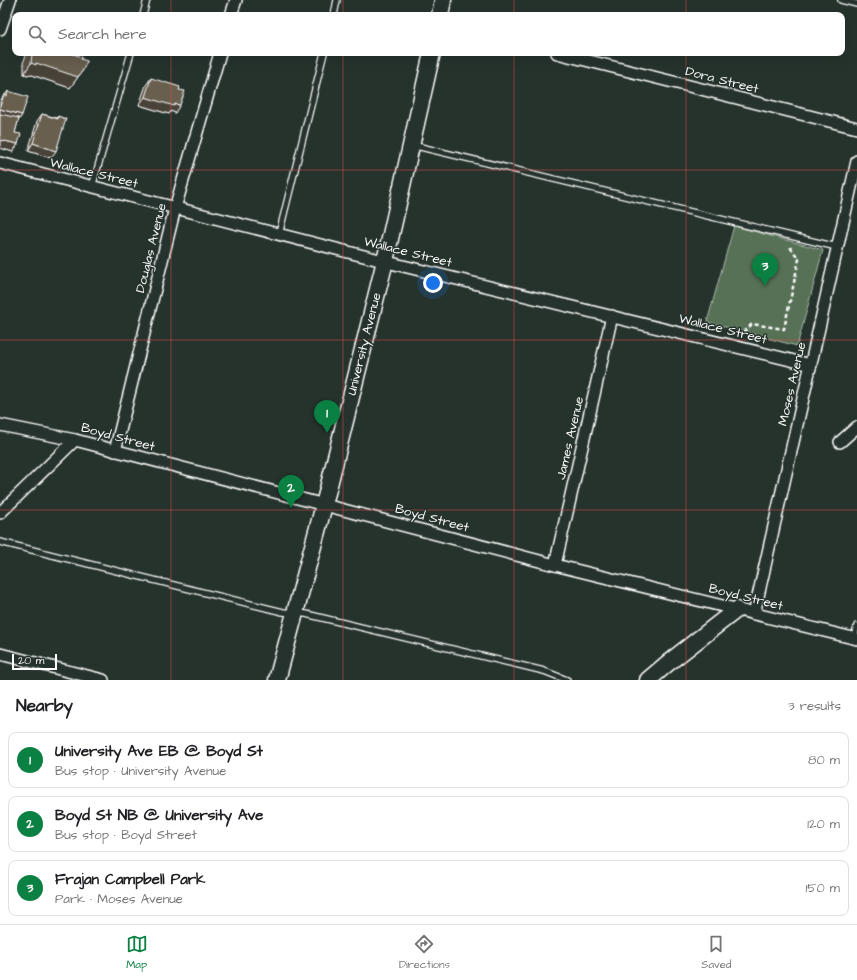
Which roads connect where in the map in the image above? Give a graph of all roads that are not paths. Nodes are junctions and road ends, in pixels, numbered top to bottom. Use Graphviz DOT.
graph roads {
  1 [pos="10,0"];
  2 [pos="147,0"];
  3 [pos="236,0"];
  4 [pos="337,0"];
  5 [pos="443,0"];
  6 [pos="840,0"];
  7 [pos="857,4"];
  8 [pos="143,12"];
  9 [pos="232,12"];
  10 [pos="335,12"];
  11 [pos="441,12"];
  12 [pos="0,29"];
  13 [pos="130,56"];
  14 [pos="219,56"];
  15 [pos="323,56"];
  16 [pos="431,56"];
  17 [pos="569,56"];
  18 [pos="857,128"];
  19 [pos="411,145"];
  20 [pos="857,161"];
  21 [pos="0,163"];
  22 [pos="92,186"];
  23 [pos="175,208"];
  24 [pos="279,234"];
  25 [pos="837,247"];
  26 [pos="385,261"];
  27 [pos="612,316"];
  28 [pos="811,365"];
  29 [pos="0,425"];
  30 [pos="857,427"];
  31 [pos="75,440"];
  32 [pos="840,442"];
  33 [pos="115,451"];
  34 [pos="324,505"];
  35 [pos="0,513"];
  36 [pos="0,542"];
  37 [pos="555,565"];
  38 [pos="736,610"];
  39 [pos="295,613"];
  40 [pos="754,614"];
  41 [pos="857,626"];
  42 [pos="856,639"];
  43 [pos="0,654"];
  44 [pos="103,680"];
  45 [pos="277,680"];
  46 [pos="566,680"];
  47 [pos="648,680"];
  1 -- 12 [label="street"];
  2 -- 8 [label="lane"];
  3 -- 9 [label="street"];
  4 -- 10 [label="lane"];
  5 -- 11 [label="street"];
  6 -- 7 [label="lane"];
  13 -- 22 [label="lane"];
  14 -- 23 [label="street, Douglas Avenue"];
  15 -- 24 [label="lane"];
  16 -- 19 [label="street, University Avenue"];
  17 -- 18 [label="street, Dora Street"];
  19 -- 25 [label="lane"];
  19 -- 26 [label="street, University Avenue"];
  20 -- 25 [label="street, Moses Avenue"];
  21 -- 22 [label="street, Wallace Street"];
  22 -- 23 [label="street, Wallace Street"];
  23 -- 24 [label="street, Wallace Street"];
  23 -- 33 [label="street, Douglas Avenue"];
  24 -- 26 [label="street, Wallace Street"];
  25 -- 28 [label="street, Moses Avenue"];
  26 -- 27 [label="street, Wallace Street"];
  26 -- 34 [label="street, University Avenue"];
  27 -- 28 [label="street, Wallace Street"];
  27 -- 37 [label="street, James Avenue"];
  28 -- 40 [label="street, Moses Avenue"];
  29 -- 31 [label="street, Boyd Street"];
  30 -- 32 [label="street"];
  31 -- 33 [label="street, Boyd Street"];
  31 -- 35 [label="street"];
  33 -- 34 [label="street, Boyd Street"];
  34 -- 37 [label="street, Boyd Street"];
  34 -- 39 [label="street, University Avenue"];
  36 -- 39 [label="lane"];
  37 -- 38 [label="street, Boyd Street"];
  38 -- 40 [label="street, Boyd Street"];
  38 -- 47 [label="street"];
  39 -- 45 [label="street, University Avenue"];
  39 -- 46 [label="lane"];
  40 -- 42 [label="street, Boyd Street"];
  41 -- 42 [label="lane"];
  43 -- 44 [label="street"];
}
